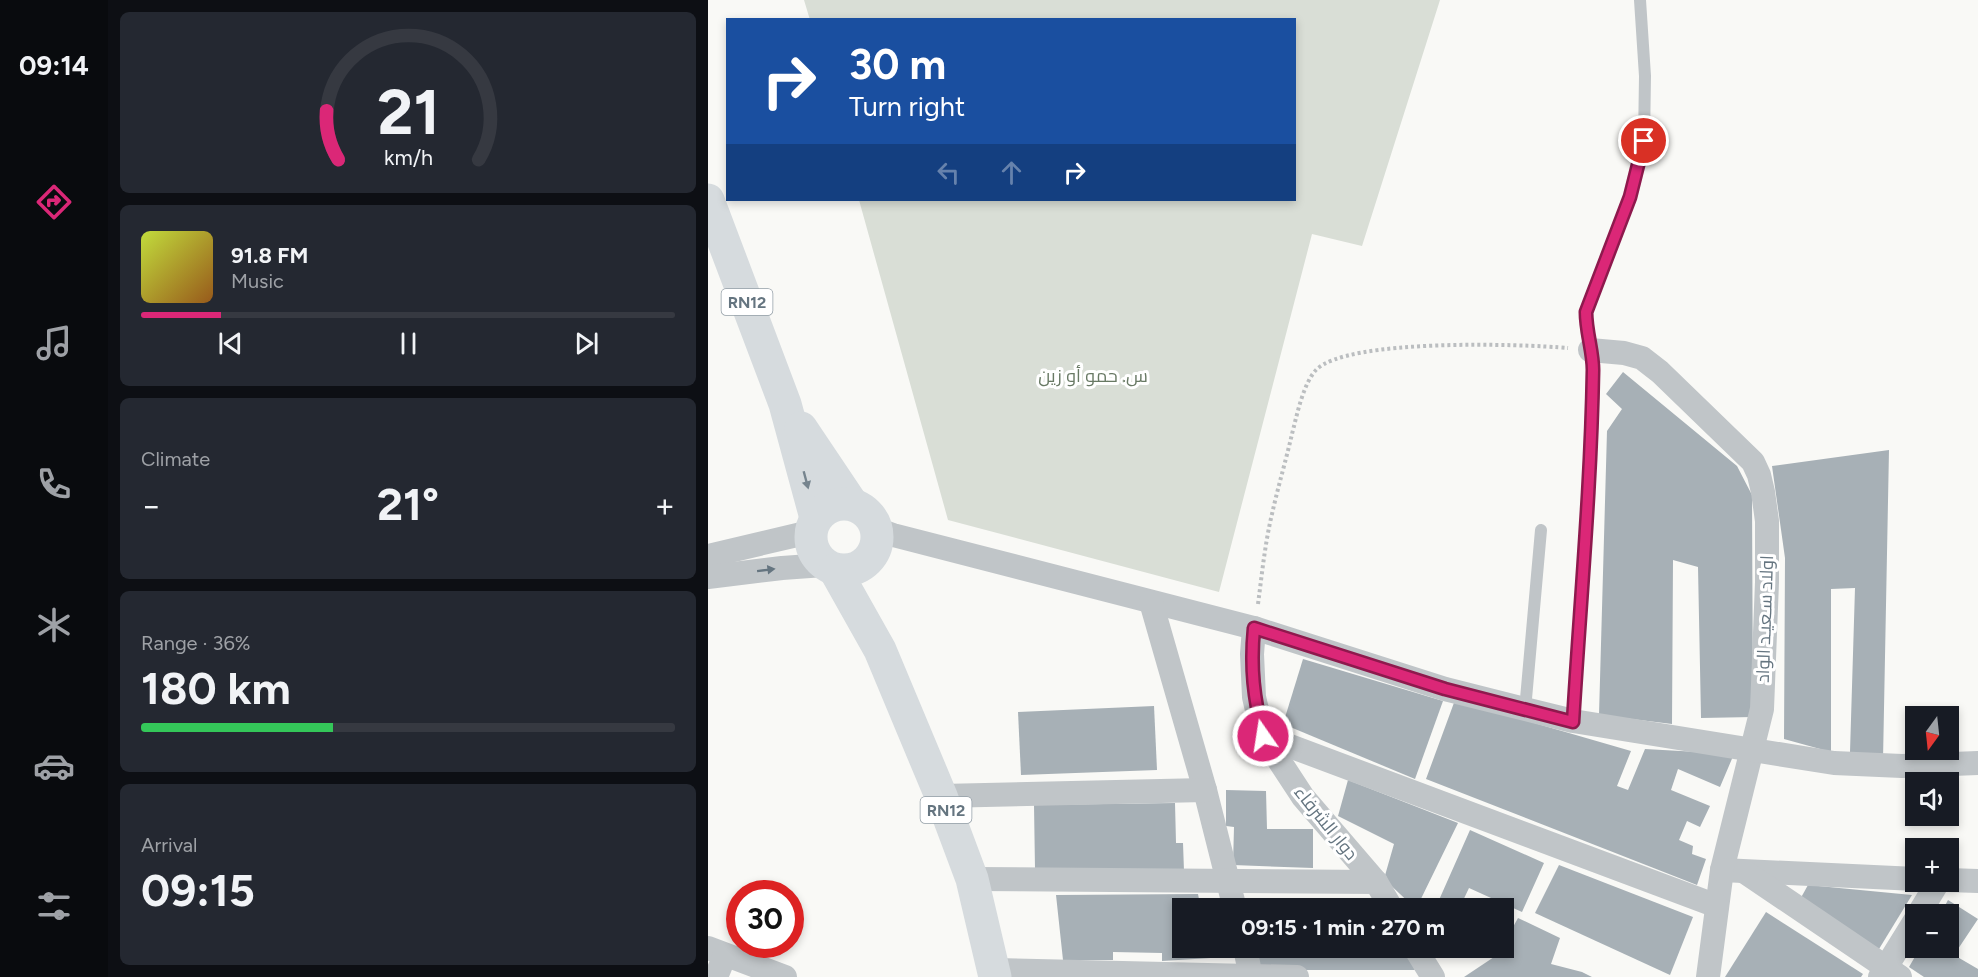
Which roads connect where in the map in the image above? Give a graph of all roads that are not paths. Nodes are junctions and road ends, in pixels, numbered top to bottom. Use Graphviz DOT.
graph roads {
  1 [pos="1640,0"];
  2 [pos="708,200"];
  3 [pos="1590,350"];
  4 [pos="785,404"];
  5 [pos="852,504"];
  6 [pos="813,525"];
  7 [pos="1541,530"];
  8 [pos="873,544"];
  9 [pos="708,556"];
  10 [pos="830,567"];
  11 [pos="708,577"];
  12 [pos="1151,602"];
  13 [pos="1254,628"];
  14 [pos="880,650"];
  15 [pos="1525,710"];
  16 [pos="1573,722"];
  17 [pos="1263,736"];
  18 [pos="1752,750"];
  19 [pos="1978,763"];
  20 [pos="1204,790"];
  21 [pos="941,796"];
  22 [pos="1733,871"];
  23 [pos="972,879"];
  24 [pos="1905,879"];
  25 [pos="1228,880"];
  26 [pos="1959,880"];
  27 [pos="1978,881"];
  28 [pos="1376,882"];
  29 [pos="1232,898"];
  30 [pos="1385,898"];
  31 [pos="1717,906"];
  32 [pos="1905,941"];
  33 [pos="716,951"];
  34 [pos="1247,958"];
  35 [pos="1421,958"];
  36 [pos="994,974"];
  37 [pos="1889,974"];
  38 [pos="1251,976"];
  39 [pos="716,977"];
  40 [pos="785,977"];
  41 [pos="1297,977"];
  42 [pos="1433,977"];
  43 [pos="1708,977"];
  1 -- 3 [label="lane"];
  2 -- 4 [label="main road, RN12"];
  3 -- 16 [label="lane"];
  3 -- 18 [label="street, اولاد سـعيـد الواد"];
  4 -- 5 [label="main road, RN12"];
  4 -- 6 [label="main road, RN12, one-way"];
  5 -- 6 [label="main road"];
  5 -- 8 [label="main road, RN12"];
  6 -- 9 [label="street"];
  6 -- 10 [label="main road, RN12"];
  7 -- 15 [label="lane"];
  8 -- 10 [label="main road"];
  8 -- 12 [label="street"];
  8 -- 14 [label="main road, RN12"];
  11 -- 10 [label="street, one-way"];
  10 -- 14 [label="main road, RN12"];
  12 -- 13 [label="street"];
  12 -- 20 [label="street"];
  13 -- 15 [label="street"];
  13 -- 17 [label="street, دوار الشرفاء"];
  14 -- 21 [label="main road, RN12"];
  15 -- 16 [label="street"];
  16 -- 18 [label="street"];
  17 -- 28 [label="street, دوار الشرفاء"];
  17 -- 31 [label="street"];
  18 -- 19 [label="street"];
  18 -- 22 [label="street, اولاد سـعيـد الواد"];
  20 -- 21 [label="street"];
  20 -- 25 [label="street"];
  21 -- 23 [label="main road, RN12"];
  22 -- 24 [label="street"];
  22 -- 31 [label="street, اولاد سـعيـد الواد"];
  22 -- 37 [label="street"];
  23 -- 25 [label="street"];
  23 -- 36 [label="main road, RN12"];
  25 -- 28 [label="street"];
  25 -- 29 [label="street"];
  26 -- 27 [label="street"];
  28 -- 30 [label="street, دوار الشرفاء"];
  31 -- 43 [label="street, اولاد سـعيـد الواد"];
  32 -- 37 [label="street"];
  33 -- 39 [label="street"];
  33 -- 40 [label="street"];
  34 -- 38 [label="street"];
  35 -- 42 [label="street"];
  36 -- 38 [label="street"];
  38 -- 41 [label="street"];
}
